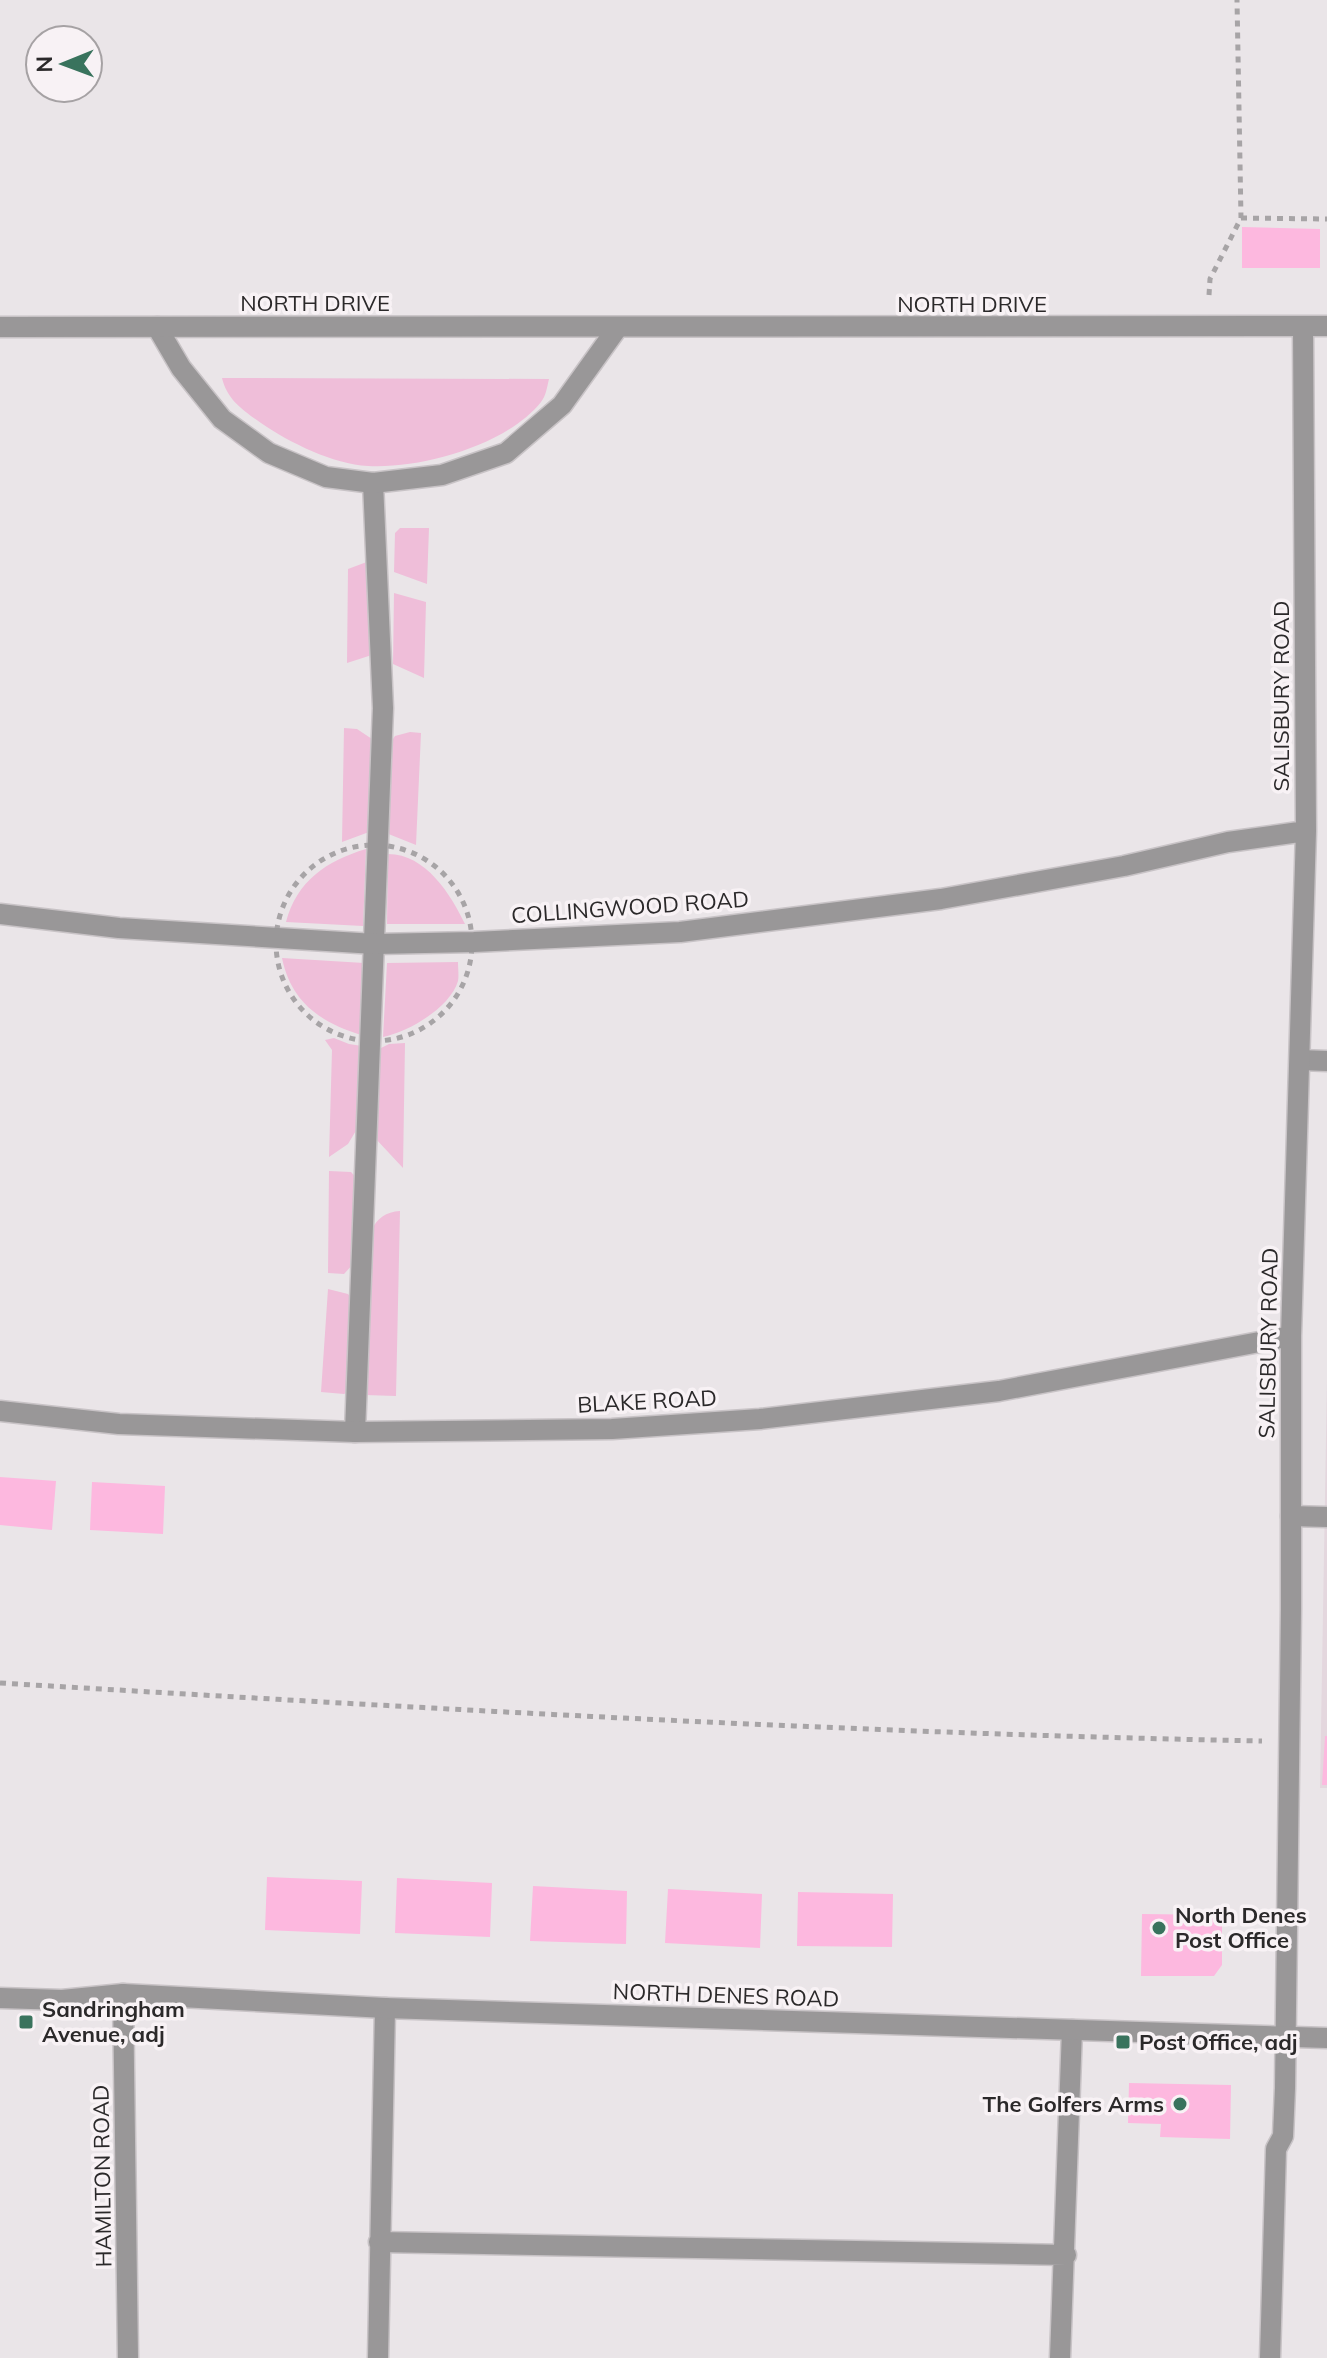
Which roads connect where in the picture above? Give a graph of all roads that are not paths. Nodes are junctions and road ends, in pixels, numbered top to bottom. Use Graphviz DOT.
graph roads {
  1 [pos="1327,326"];
  2 [pos="0,327"];
  3 [pos="157,327"];
  4 [pos="618,327"];
  5 [pos="1303,327"];
  6 [pos="373,483"];
  7 [pos="1306,831"];
  8 [pos="0,914"];
  9 [pos="375,944"];
  10 [pos="1300,1060"];
  11 [pos="1327,1061"];
  12 [pos="1291,1336"];
  13 [pos="0,1411"];
  14 [pos="355,1432"];
  15 [pos="1291,1516"];
  16 [pos="1327,1517"];
  17 [pos="123,1994"];
  18 [pos="0,1998"];
  19 [pos="385,2008"];
  20 [pos="1072,2030"];
  21 [pos="1286,2038"];
  22 [pos="1327,2038"];
  23 [pos="379,2242"];
  24 [pos="1066,2255"];
  25 [pos="128,2358"];
  26 [pos="378,2358"];
  27 [pos="1060,2358"];
  28 [pos="1270,2358"];
  1 -- 5 [label="street, NORTH DRIVE"];
  2 -- 3 [label="street, NORTH DRIVE"];
  3 -- 4 [label="street, NORTH DRIVE"];
  3 -- 6 [label="street"];
  4 -- 5 [label="street, NORTH DRIVE"];
  4 -- 6 [label="street"];
  5 -- 7 [label="street, SALISBURY ROAD"];
  6 -- 9 [label="street"];
  7 -- 9 [label="street, COLLINGWOOD ROAD"];
  7 -- 10 [label="street, SALISBURY ROAD"];
  8 -- 9 [label="street, COLLINGWOOD ROAD"];
  9 -- 14 [label="street"];
  10 -- 11 [label="street"];
  10 -- 12 [label="street, SALISBURY ROAD"];
  12 -- 14 [label="street, BLAKE ROAD"];
  12 -- 15 [label="street, SALISBURY ROAD"];
  13 -- 14 [label="street, BLAKE ROAD"];
  15 -- 16 [label="street"];
  15 -- 21 [label="street, SALISBURY ROAD"];
  17 -- 18 [label="street, NORTH DENES ROAD"];
  17 -- 19 [label="street, NORTH DENES ROAD"];
  17 -- 25 [label="street, HAMILTON ROAD"];
  19 -- 20 [label="street, NORTH DENES ROAD"];
  19 -- 23 [label="street"];
  20 -- 21 [label="street, NORTH DENES ROAD"];
  20 -- 24 [label="street"];
  21 -- 22 [label="street, NORTH DENES ROAD"];
  21 -- 28 [label="street, SALISBURY ROAD"];
  23 -- 24 [label="street"];
  23 -- 26 [label="street"];
  24 -- 27 [label="street"];
}
